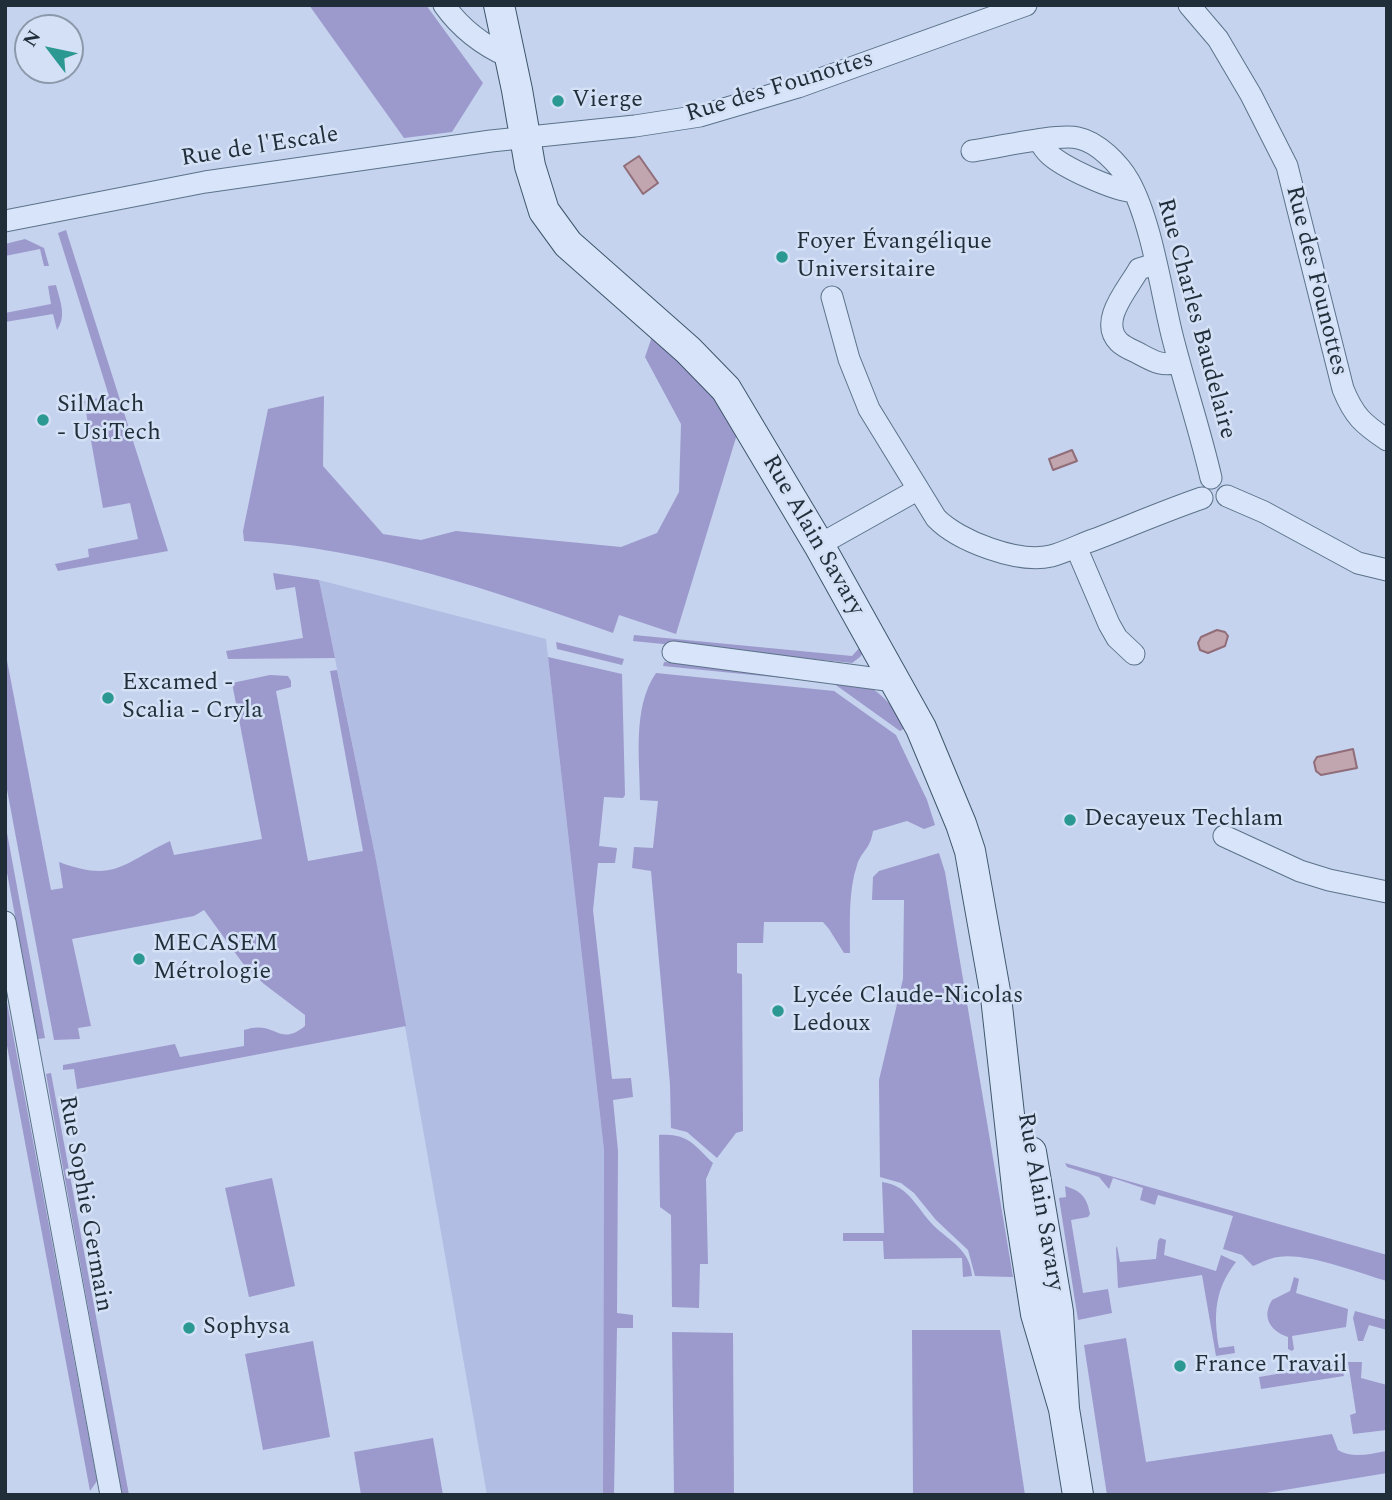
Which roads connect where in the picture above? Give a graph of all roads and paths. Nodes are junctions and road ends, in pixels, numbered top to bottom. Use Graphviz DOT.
graph roads {
  1 [pos="499,5"];
  2 [pos="1026,5"];
  3 [pos="1189,5"];
  4 [pos="449,11"];
  5 [pos="509,57"];
  6 [pos="524,137"];
  7 [pos="1039,141"];
  8 [pos="972,151"];
  9 [pos="1133,192"];
  10 [pos="5,221"];
  11 [pos="1155,264"];
  12 [pos="832,296"];
  13 [pos="1179,362"];
  14 [pos="1387,440"];
  15 [pos="1206,488"];
  16 [pos="917,490"];
  17 [pos="819,545"];
  18 [pos="1076,547"];
  19 [pos="1386,571"];
  20 [pos="673,652"];
  21 [pos="1134,654"];
  22 [pos="894,681"];
  23 [pos="1224,836"];
  24 [pos="1387,892"];
  25 [pos="5,922"];
  26 [pos="111,1495"];
  27 [pos="1078,1495"];
  1 -- 5 [label="street"];
  2 -- 6 [label="street, Rue des Founottes"];
  3 -- 14 [label="street, Rue des Founottes"];
  4 -- 5 [label="street"];
  5 -- 6 [label="street"];
  6 -- 10 [label="street, Rue de l'Escale"];
  6 -- 17 [label="street, Rue Alain Savary"];
  7 -- 8 [label="street, Rue Charles Baudelaire"];
  7 -- 9 [label="street"];
  7 -- 9 [label="street, Rue Charles Baudelaire"];
  9 -- 11 [label="street, Rue Charles Baudelaire"];
  11 -- 13 [label="street, Rue Charles Baudelaire"];
  11 -- 13 [label="street"];
  12 -- 16 [label="street"];
  13 -- 15 [label="street, Rue Charles Baudelaire"];
  15 -- 18 [label="street"];
  15 -- 19 [label="street"];
  16 -- 17 [label="street"];
  16 -- 18 [label="street"];
  17 -- 22 [label="street, Rue Alain Savary"];
  18 -- 21 [label="street"];
  20 -- 22 [label="street"];
  22 -- 27 [label="street, Rue Alain Savary"];
  23 -- 24 [label="street"];
  25 -- 26 [label="street, Rue Sophie Germain"];
}
